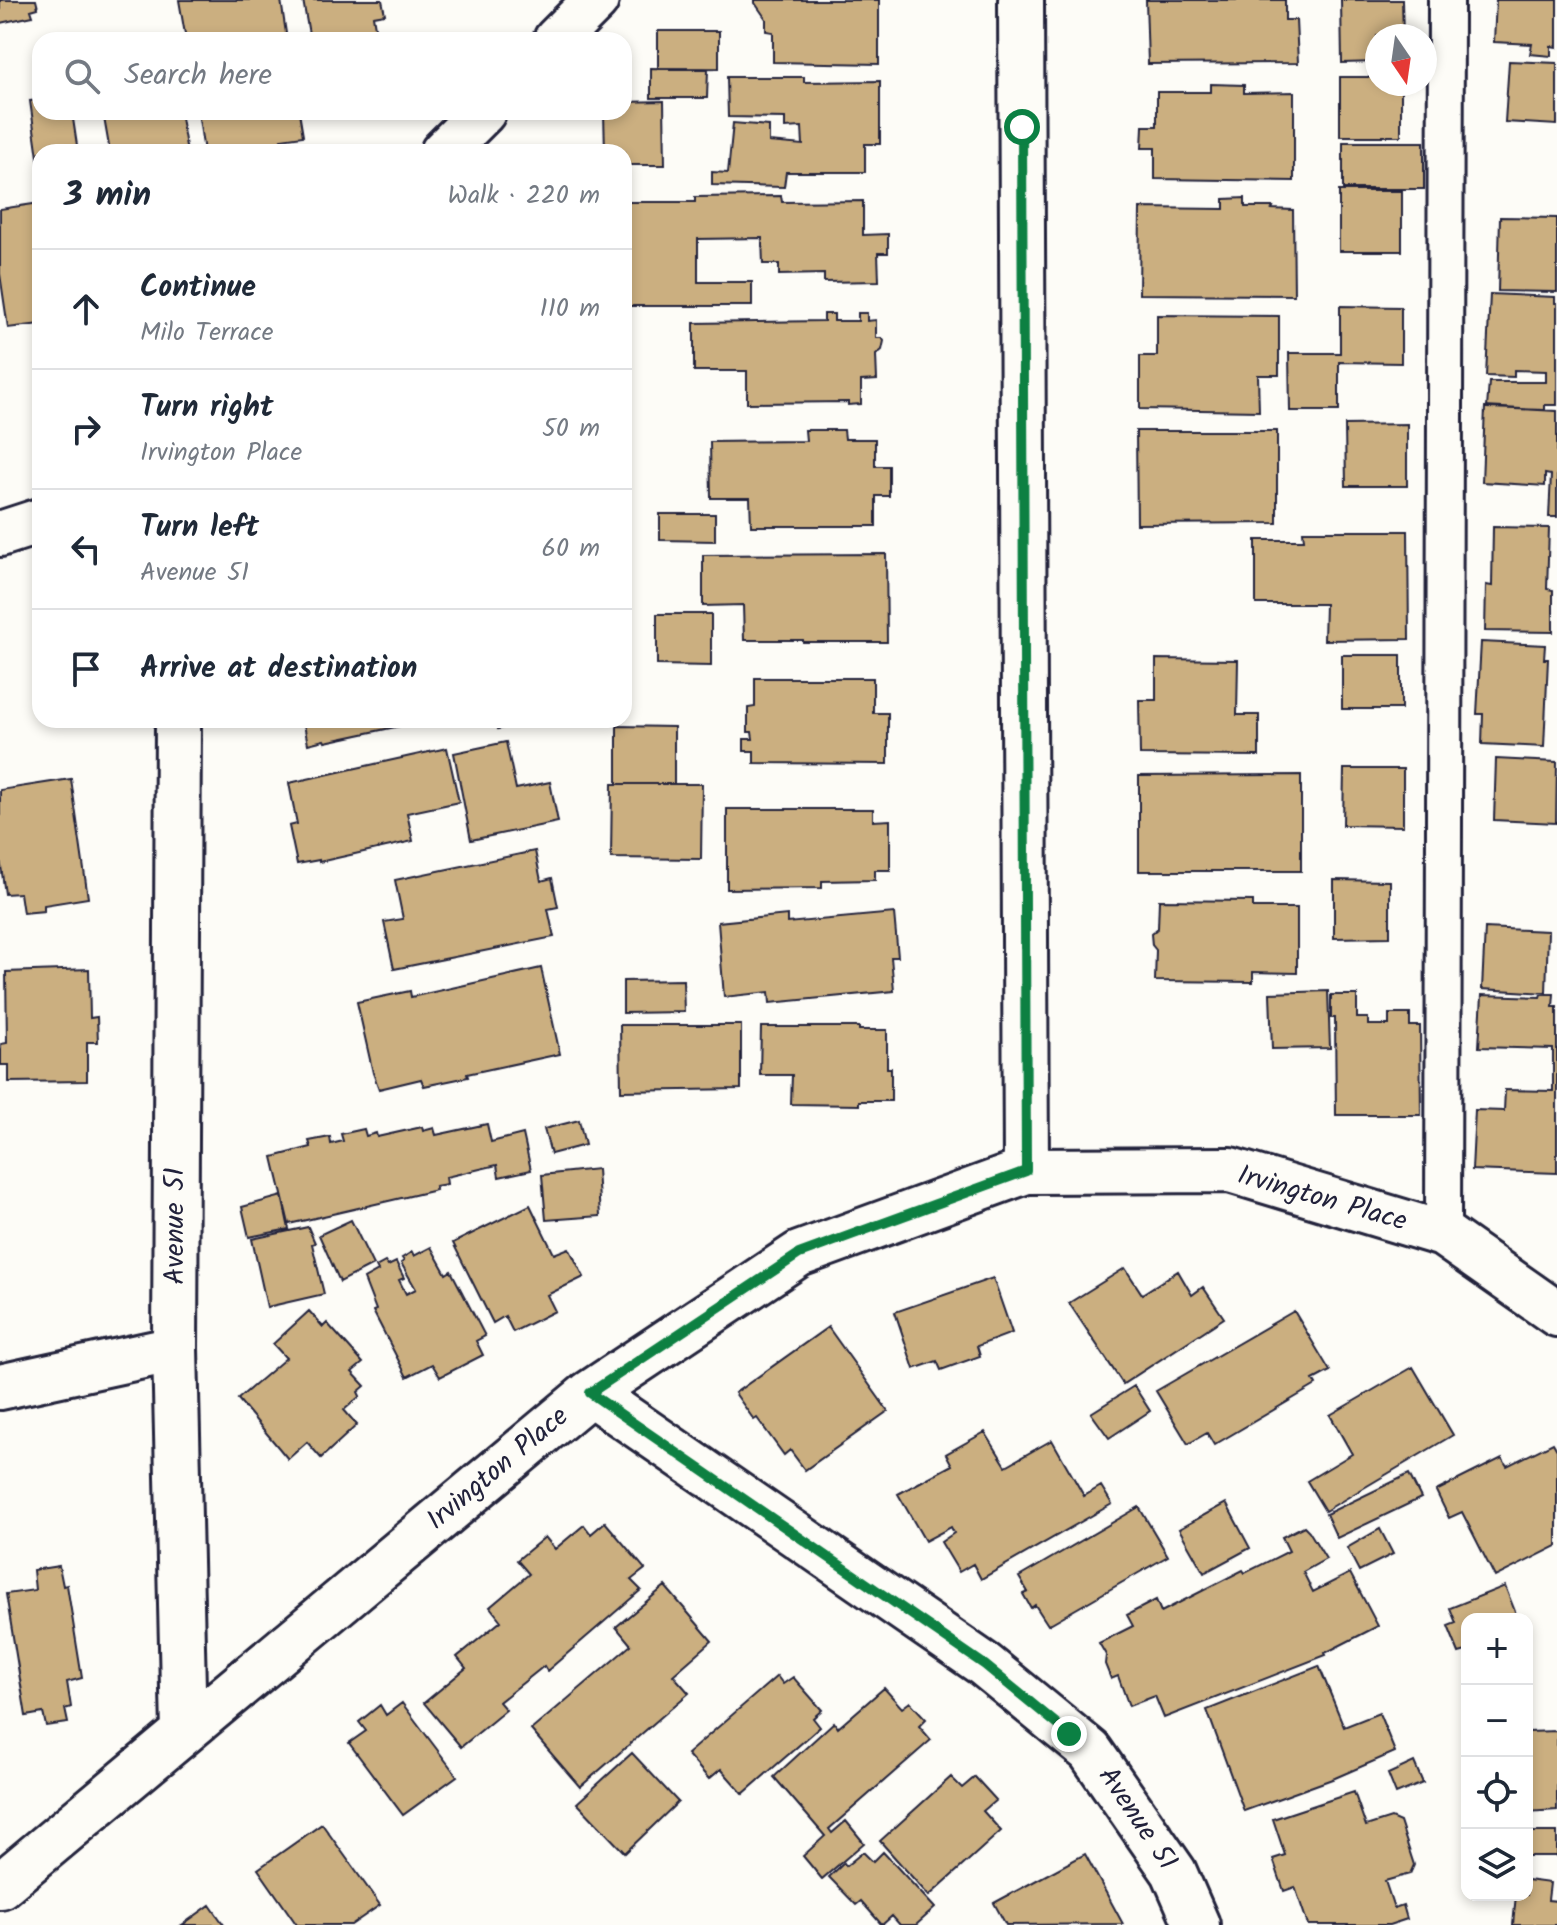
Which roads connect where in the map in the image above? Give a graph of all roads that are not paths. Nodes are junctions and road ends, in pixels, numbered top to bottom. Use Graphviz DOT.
graph roads {
  1 [pos="596,0"];
  2 [pos="1021,0"];
  3 [pos="1446,0"];
  4 [pos="564,32"];
  5 [pos="475,120"];
  6 [pos="451,144"];
  7 [pos="32,524"];
  8 [pos="0,534"];
  9 [pos="178,728"];
  10 [pos="1026,1171"];
  11 [pos="1443,1234"];
  12 [pos="1557,1314"];
  13 [pos="175,1349"];
  14 [pos="0,1387"];
  15 [pos="590,1393"];
  16 [pos="184,1731"];
  17 [pos="0,1886"];
  18 [pos="1197,1925"];
  1 -- 4 [label="street"];
  2 -- 10 [label="street"];
  3 -- 11 [label="lane"];
  5 -- 6 [label="street"];
  7 -- 8 [label="street"];
  9 -- 13 [label="street, Avenue 51"];
  10 -- 11 [label="street, Irvington Place"];
  10 -- 15 [label="street, Irvington Place"];
  11 -- 12 [label="street, Irvington Place"];
  13 -- 14 [label="street"];
  13 -- 16 [label="street, Avenue 51"];
  15 -- 16 [label="street, Irvington Place"];
  15 -- 18 [label="street, Avenue 51"];
  16 -- 17 [label="street, Irvington Place"];
}
